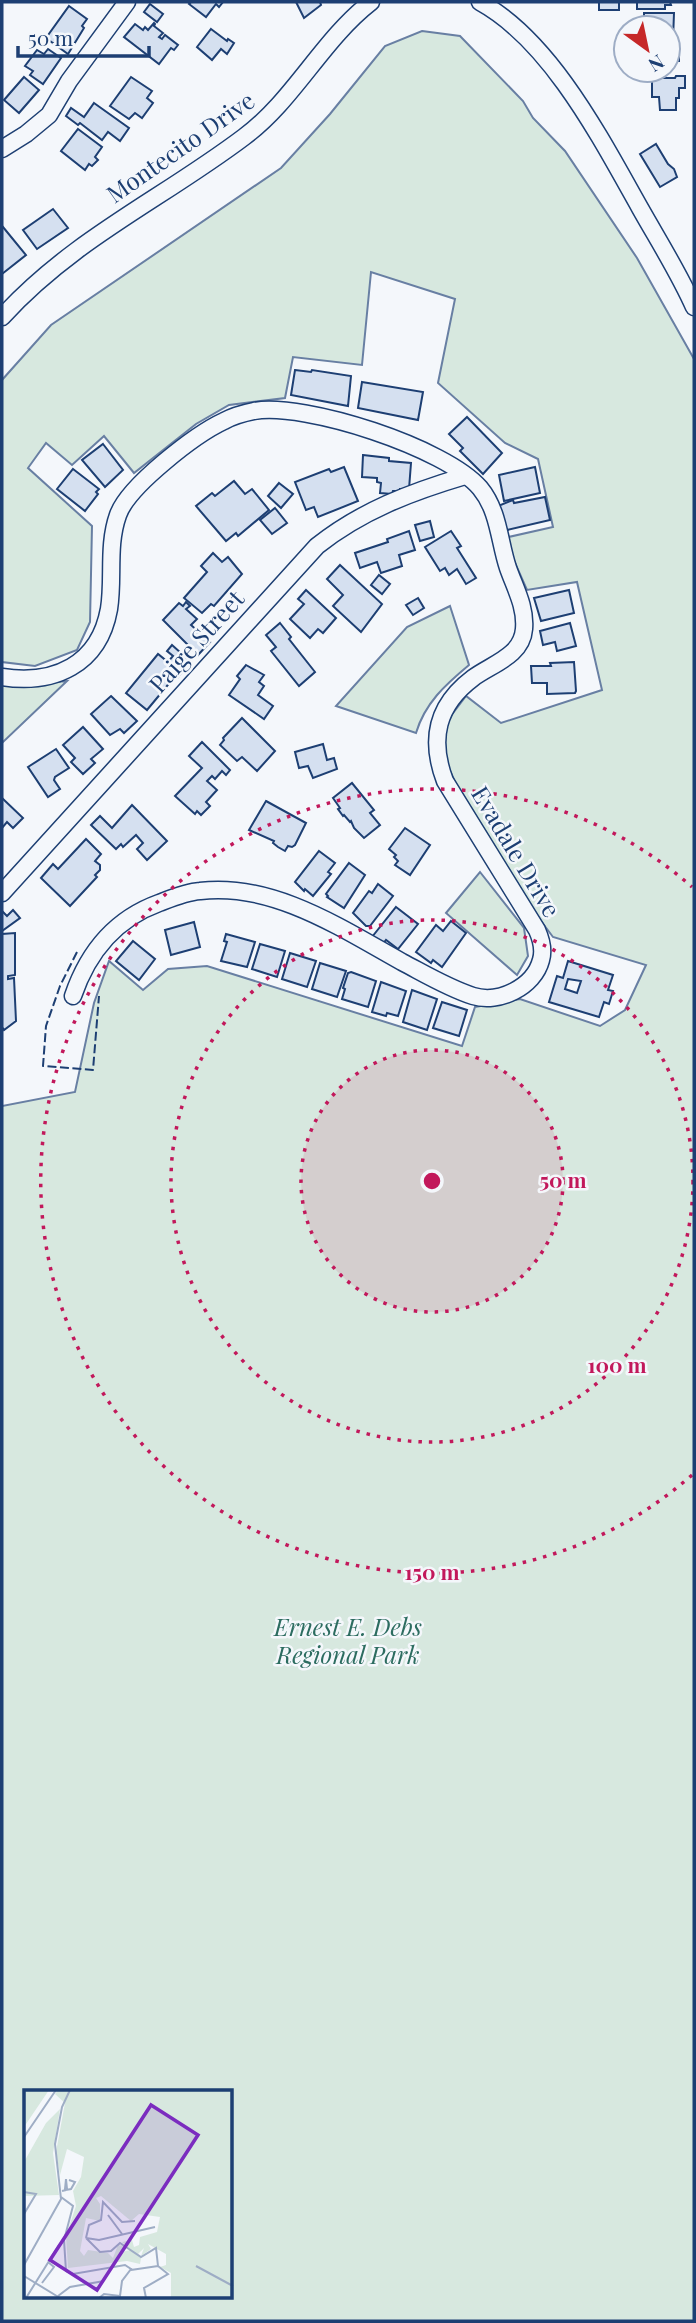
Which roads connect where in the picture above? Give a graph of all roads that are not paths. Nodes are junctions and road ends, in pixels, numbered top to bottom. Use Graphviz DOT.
graph roads {
  1 [pos="127,2"];
  2 [pos="371,2"];
  3 [pos="480,2"];
  4 [pos="2,149"];
  5 [pos="694,307"];
  6 [pos="2,317"];
  7 [pos="465,476"];
  8 [pos="2,677"];
  9 [pos="2,893"];
  10 [pos="73,996"];
  1 -- 4 [label="street"];
  2 -- 6 [label="street, Montecito Drive"];
  3 -- 5 [label="street"];
  7 -- 8 [label="street, Evadale Drive"];
  7 -- 9 [label="street, Paige Street"];
  7 -- 10 [label="street, Evadale Drive"];
}
